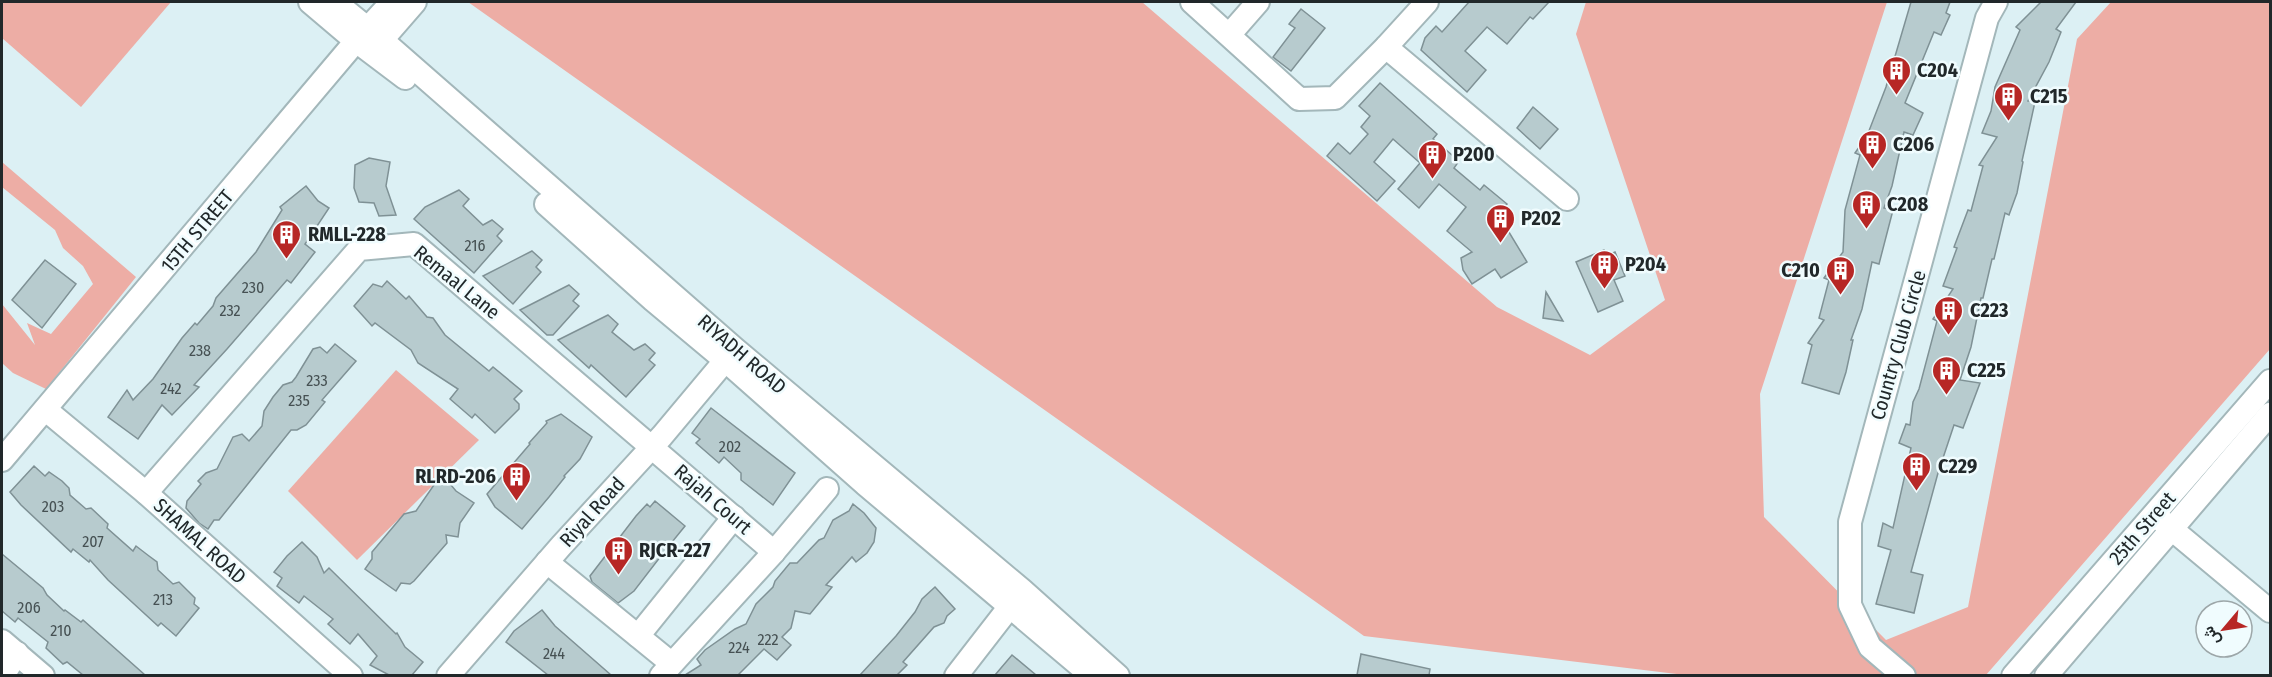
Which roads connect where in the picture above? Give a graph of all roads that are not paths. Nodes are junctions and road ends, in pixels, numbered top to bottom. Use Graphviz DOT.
graph roads {
  1 [pos="310,2"];
  2 [pos="335,2"];
  3 [pos="392,2"];
  4 [pos="415,2"];
  5 [pos="1192,2"];
  6 [pos="1258,2"];
  7 [pos="1427,2"];
  8 [pos="1996,2"];
  9 [pos="1230,34"];
  10 [pos="368,37"];
  11 [pos="1386,47"];
  12 [pos="1567,199"];
  13 [pos="730,355"];
  14 [pos="2271,381"];
  15 [pos="46,410"];
  16 [pos="2271,414"];
  17 [pos="652,447"];
  18 [pos="2,460"];
  19 [pos="827,489"];
  20 [pos="146,493"];
  21 [pos="2155,513"];
  22 [pos="734,517"];
  23 [pos="2172,530"];
  24 [pos="774,552"];
  25 [pos="547,562"];
  26 [pos="1016,598"];
  27 [pos="2271,611"];
  28 [pos="638,636"];
  29 [pos="9,647"];
  30 [pos="666,669"];
  31 [pos="1108,674"];
  32 [pos="3,675"];
  33 [pos="43,675"];
  34 [pos="351,675"];
  35 [pos="448,675"];
  36 [pos="956,675"];
  37 [pos="1904,675"];
  38 [pos="2013,675"];
  39 [pos="2046,675"];
  1 -- 10 [label="street"];
  2 -- 10 [label="street"];
  3 -- 10 [label="street, 15TH STREET"];
  4 -- 10 [label="street"];
  5 -- 9 [label="street"];
  6 -- 9 [label="street"];
  7 -- 11 [label="street"];
  8 -- 37 [label="street, Country Club Circle"];
  9 -- 11 [label="street"];
  10 -- 13 [label="street, RIYADH ROAD"];
  10 -- 15 [label="street, 15TH STREET"];
  11 -- 12 [label="street"];
  13 -- 17 [label="street, Riyal Road"];
  13 -- 26 [label="street, RIYADH ROAD"];
  14 -- 21 [label="street, 25th Street"];
  15 -- 18 [label="street, 15TH STREET"];
  15 -- 20 [label="street, SHAMAL ROAD"];
  16 -- 23 [label="street, 25th Street"];
  17 -- 20 [label="street, Remaal Lane"];
  17 -- 22 [label="street, Rajah Court"];
  17 -- 25 [label="street, Riyal Road"];
  19 -- 24 [label="street"];
  20 -- 34 [label="street, SHAMAL ROAD"];
  21 -- 23 [label="street"];
  21 -- 38 [label="street, 25th Street"];
  22 -- 24 [label="street, Rajah Court"];
  22 -- 28 [label="street"];
  23 -- 27 [label="street"];
  23 -- 39 [label="street, 25th Street"];
  24 -- 30 [label="street"];
  25 -- 28 [label="street"];
  25 -- 35 [label="street, Riyal Road"];
  26 -- 31 [label="street, RIYADH ROAD"];
  26 -- 36 [label="street"];
  28 -- 30 [label="street"];
  29 -- 32 [label="street"];
  29 -- 33 [label="street"];
}
